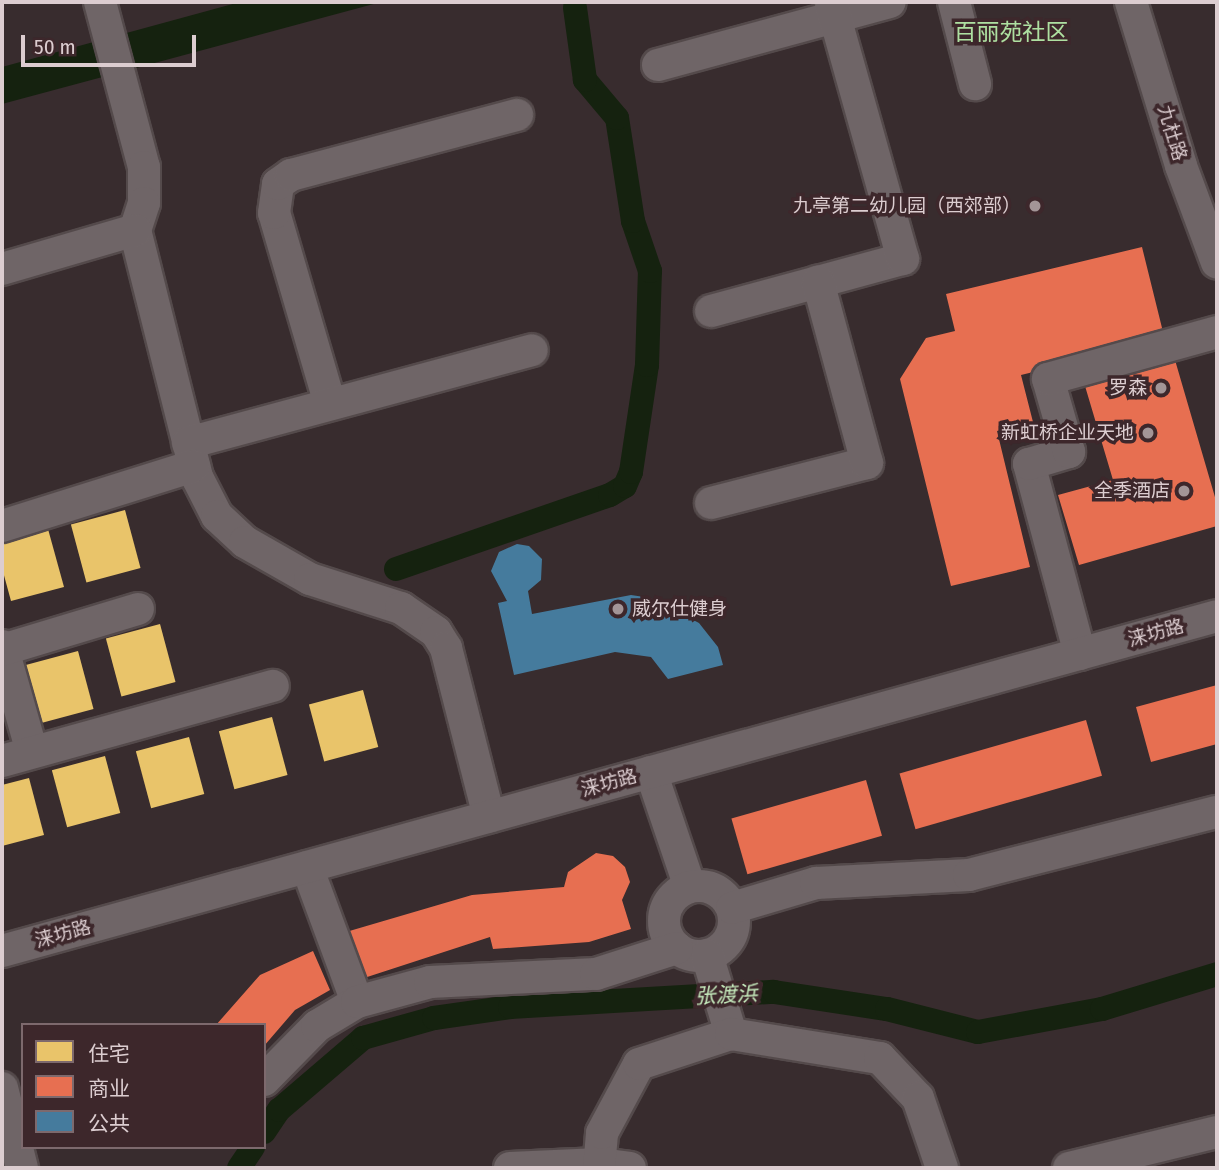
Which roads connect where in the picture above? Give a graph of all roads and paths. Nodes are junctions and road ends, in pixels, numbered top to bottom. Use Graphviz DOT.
graph roads {
  1 [pos="100,2"];
  2 [pos="890,2"];
  3 [pos="954,2"];
  4 [pos="1131,2"];
  5 [pos="833,9"];
  6 [pos="658,65"];
  7 [pos="975,84"];
  8 [pos="517,115"];
  9 [pos="135,230"];
  10 [pos="1217,263"];
  11 [pos="2,268"];
  12 [pos="818,282"];
  13 [pos="711,311"];
  14 [pos="1217,332"];
  15 [pos="532,350"];
  16 [pos="330,404"];
  17 [pos="191,454"];
  18 [pos="711,503"];
  19 [pos="2,526"];
  20 [pos="138,609"];
  21 [pos="1217,616"];
  22 [pos="2,648"];
  23 [pos="1080,654"];
  24 [pos="273,686"];
  25 [pos="32,752"];
  26 [pos="2,761"];
  27 [pos="651,772"];
  28 [pos="1217,812"];
  29 [pos="489,817"];
  30 [pos="307,867"];
  31 [pos="690,887"];
  32 [pos="732,908"];
  33 [pos="2,951"];
  34 [pos="692,951"];
  35 [pos="357,1002"];
  36 [pos="731,1034"];
  37 [pos="266,1078"];
  38 [pos="2,1088"];
  39 [pos="1217,1132"];
  40 [pos="609,1167"];
  41 [pos="22,1168"];
  42 [pos="510,1168"];
  43 [pos="942,1168"];
  44 [pos="1069,1168"];
  1 -- 9 [label="street"];
  2 -- 5 [label="street"];
  3 -- 7 [label="street"];
  4 -- 10 [label="street, 九杜路"];
  5 -- 6 [label="street"];
  5 -- 12 [label="street"];
  8 -- 16 [label="street"];
  9 -- 11 [label="street"];
  9 -- 17 [label="street"];
  12 -- 13 [label="street"];
  12 -- 18 [label="street"];
  14 -- 23 [label="street"];
  15 -- 16 [label="street"];
  16 -- 17 [label="street"];
  17 -- 19 [label="street"];
  17 -- 29 [label="street"];
  20 -- 22 [label="street"];
  21 -- 23 [label="street, 涞坊路"];
  22 -- 25 [label="street"];
  23 -- 27 [label="street, 涞坊路"];
  24 -- 25 [label="street"];
  25 -- 26 [label="street"];
  27 -- 29 [label="street, 涞坊路"];
  27 -- 31 [label="street"];
  28 -- 32 [label="street"];
  29 -- 30 [label="street, 涞坊路"];
  30 -- 33 [label="street, 涞坊路"];
  30 -- 35 [label="street"];
  31 -- 32 [label="street"];
  31 -- 34 [label="street"];
  32 -- 34 [label="street"];
  34 -- 35 [label="street"];
  34 -- 36 [label="street"];
  35 -- 37 [label="street"];
  36 -- 40 [label="street"];
  36 -- 43 [label="street"];
  38 -- 41 [label="street"];
  39 -- 44 [label="street"];
  40 -- 42 [label="street"];
}
